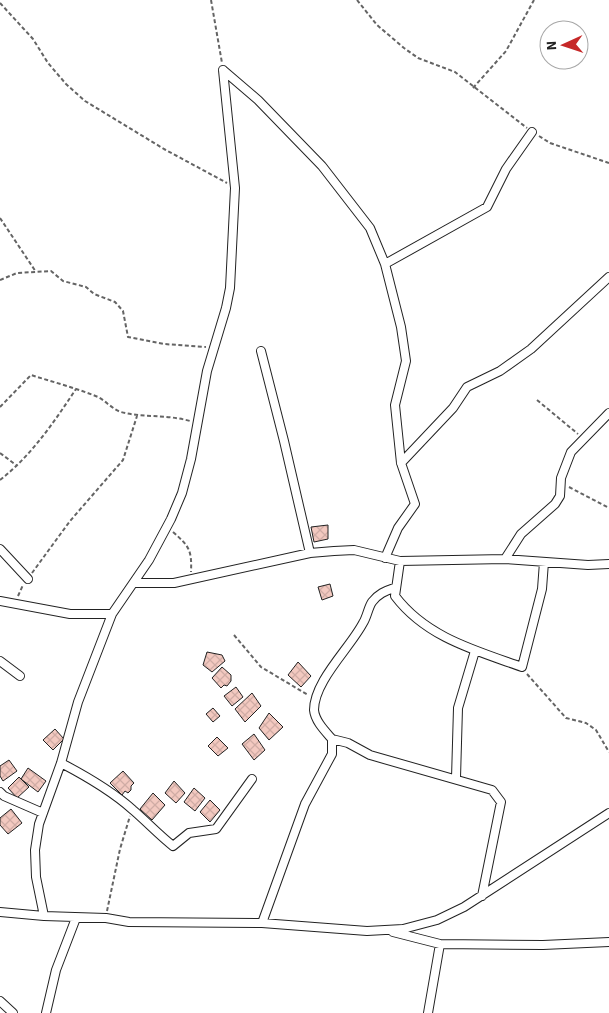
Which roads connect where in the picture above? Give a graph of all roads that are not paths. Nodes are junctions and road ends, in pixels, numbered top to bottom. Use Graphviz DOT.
graph roads {
  1 [pos="532,132"];
  2 [pos="385,264"];
  3 [pos="609,277"];
  4 [pos="261,352"];
  5 [pos="609,413"];
  6 [pos="401,463"];
  7 [pos="0,549"];
  8 [pos="310,553"];
  9 [pos="385,558"];
  10 [pos="505,559"];
  11 [pos="400,561"];
  12 [pos="544,562"];
  13 [pos="609,564"];
  14 [pos="28,579"];
  15 [pos="135,583"];
  16 [pos="394,588"];
  17 [pos="0,601"];
  18 [pos="112,614"];
  19 [pos="475,650"];
  20 [pos="0,661"];
  21 [pos="20,676"];
  22 [pos="332,739"];
  23 [pos="61,763"];
  24 [pos="456,778"];
  25 [pos="252,779"];
  26 [pos="0,792"];
  27 [pos="42,813"];
  28 [pos="609,813"];
  29 [pos="482,896"];
  30 [pos="0,912"];
  31 [pos="44,916"];
  32 [pos="76,918"];
  33 [pos="262,923"];
  34 [pos="388,930"];
  35 [pos="609,942"];
  36 [pos="440,944"];
  37 [pos="0,1001"];
  38 [pos="13,1013"];
  39 [pos="46,1013"];
  40 [pos="428,1013"];
  1 -- 2 [label="street"];
  2 -- 6 [label="street"];
  2 -- 15 [label="street"];
  3 -- 6 [label="street"];
  4 -- 8 [label="street"];
  5 -- 10 [label="street"];
  6 -- 9 [label="street"];
  7 -- 14 [label="street"];
  8 -- 9 [label="street"];
  8 -- 15 [label="street"];
  9 -- 11 [label="street"];
  10 -- 11 [label="street"];
  10 -- 12 [label="street"];
  11 -- 16 [label="street"];
  12 -- 13 [label="street"];
  12 -- 19 [label="street"];
  15 -- 18 [label="street"];
  16 -- 19 [label="street"];
  16 -- 22 [label="street"];
  17 -- 18 [label="street"];
  18 -- 23 [label="street"];
  19 -- 24 [label="street"];
  20 -- 21 [label="street"];
  22 -- 24 [label="street"];
  22 -- 33 [label="street"];
  23 -- 25 [label="street"];
  23 -- 27 [label="street"];
  24 -- 29 [label="street"];
  26 -- 27 [label="street"];
  27 -- 31 [label="street"];
  28 -- 29 [label="street"];
  29 -- 34 [label="street"];
  30 -- 31 [label="street"];
  31 -- 32 [label="street"];
  32 -- 33 [label="street"];
  32 -- 39 [label="street"];
  33 -- 34 [label="street"];
  34 -- 36 [label="street"];
  35 -- 36 [label="street"];
  36 -- 40 [label="street"];
  37 -- 38 [label="street"];
}
